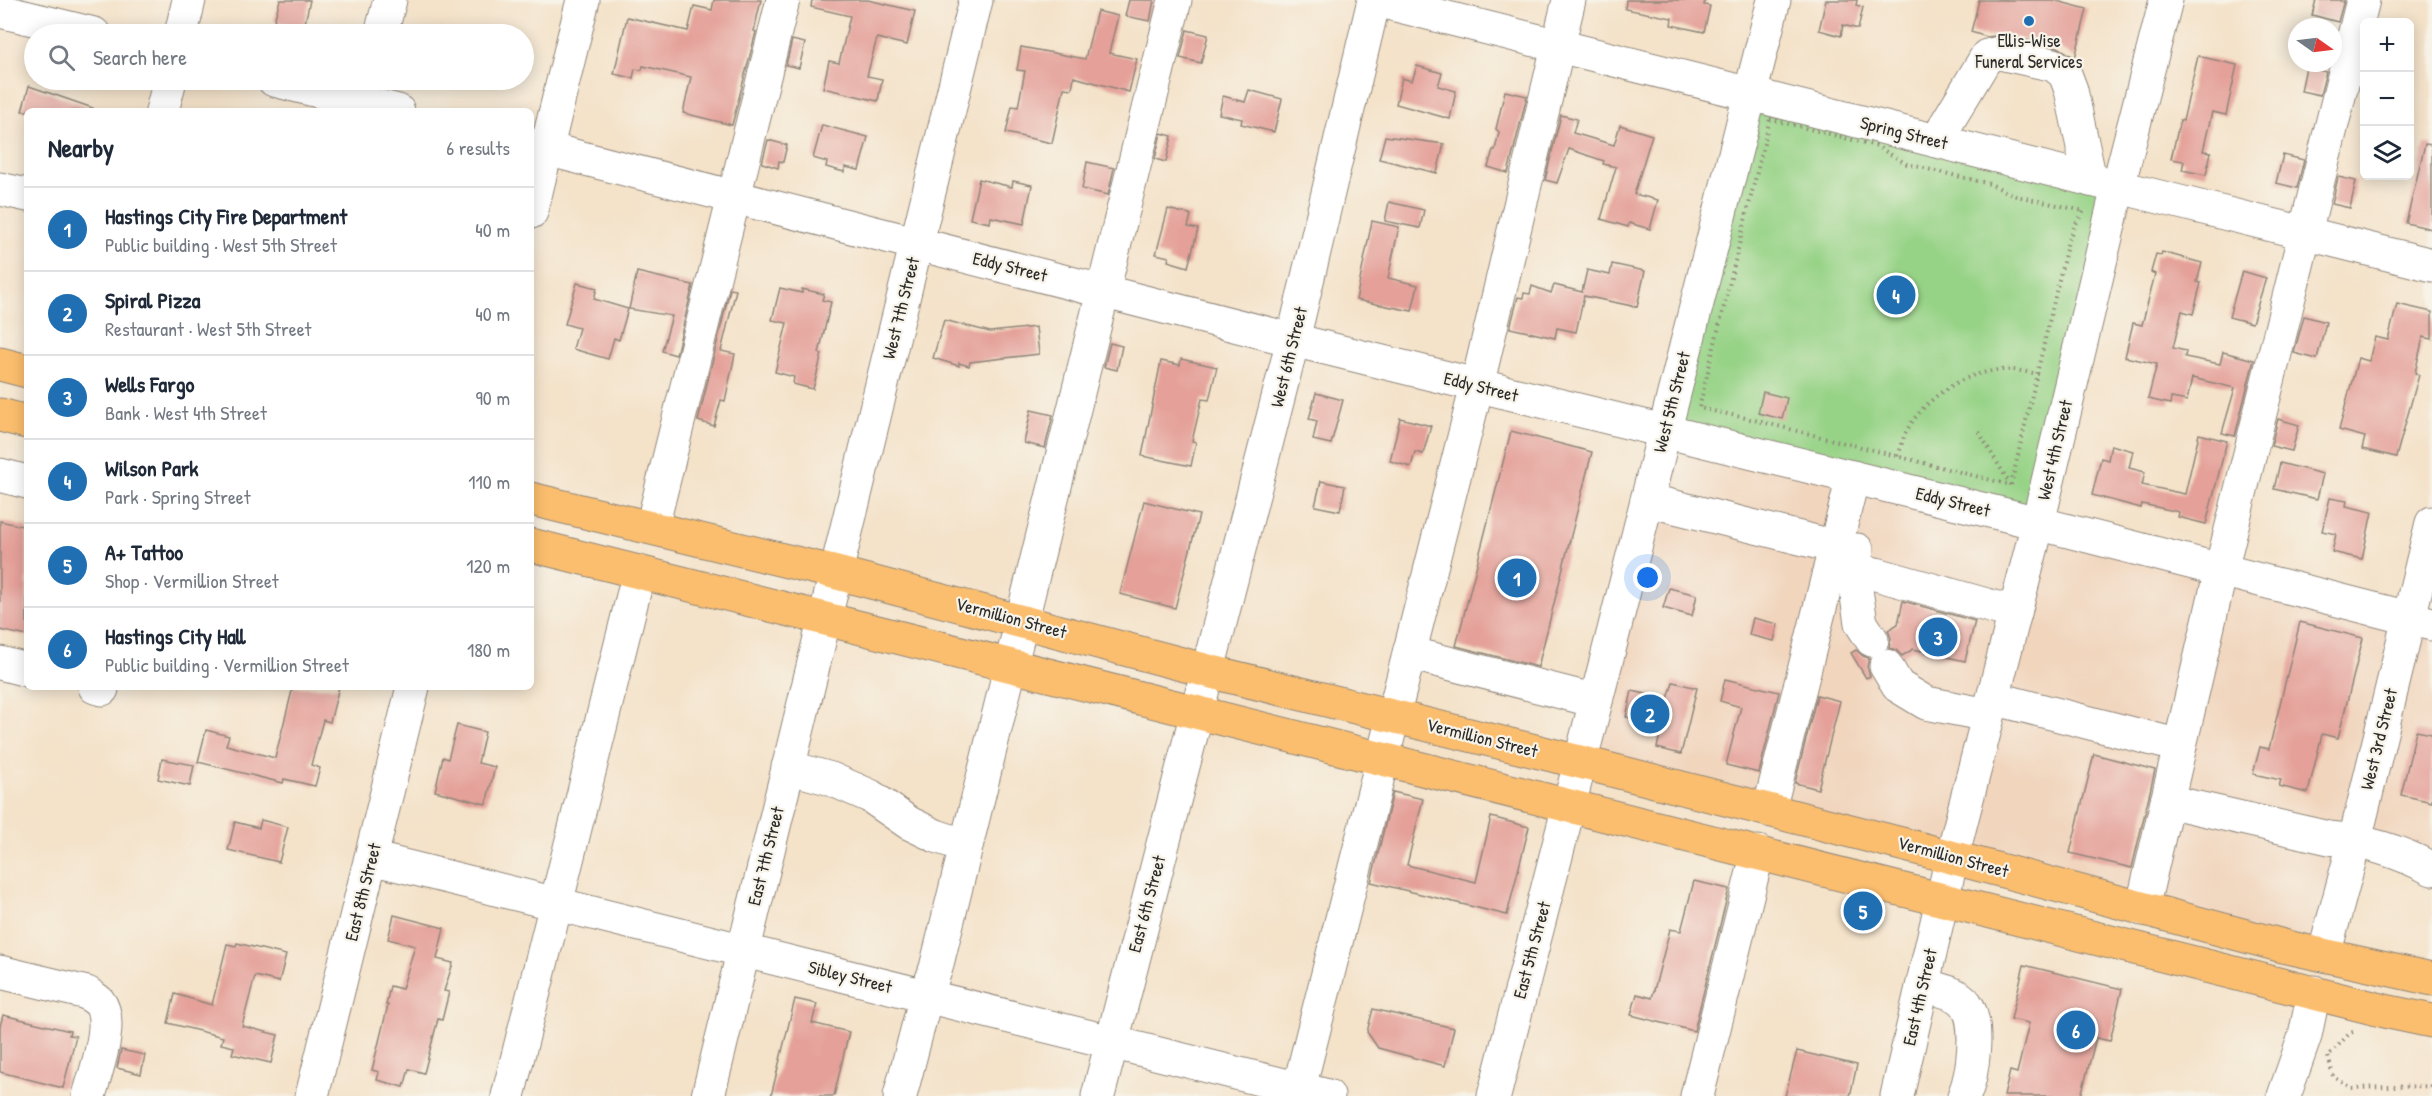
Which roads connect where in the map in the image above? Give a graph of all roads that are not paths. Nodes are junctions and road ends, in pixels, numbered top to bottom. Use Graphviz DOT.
graph roads {
  1 [pos="189,0"];
  2 [pos="390,0"];
  3 [pos="583,0"];
  4 [pos="783,0"];
  5 [pos="976,0"];
  6 [pos="1175,0"];
  7 [pos="1375,0"];
  8 [pos="1569,0"];
  9 [pos="1774,0"];
  10 [pos="2166,0"];
  11 [pos="2363,0"];
  12 [pos="0,11"];
  13 [pos="53,24"];
  14 [pos="183,24"];
  15 [pos="384,24"];
  16 [pos="1558,47"];
  17 [pos="167,90"];
  18 [pos="325,90"];
  19 [pos="1749,96"];
  20 [pos="366,98"];
  21 [pos="163,108"];
  22 [pos="391,108"];
  23 [pos="1936,141"];
  24 [pos="539,147"];
  25 [pos="2104,183"];
  26 [pos="534,188"];
  27 [pos="0,189"];
  28 [pos="24,194"];
  29 [pos="734,197"];
  30 [pos="2306,234"];
  31 [pos="917,243"];
  32 [pos="2432,265"];
  33 [pos="1103,291"];
  34 [pos="1293,340"];
  35 [pos="0,364"];
  36 [pos="24,370"];
  37 [pos="1477,386"];
  38 [pos="0,415"];
  39 [pos="24,421"];
  40 [pos="1665,430"];
  41 [pos="0,475"];
  42 [pos="1879,475"];
  43 [pos="24,481"];
  44 [pos="534,500"];
  45 [pos="1647,500"];
  46 [pos="2038,523"];
  47 [pos="2432,523"];
  48 [pos="652,527"];
  49 [pos="534,546"];
  50 [pos="1844,558"];
  51 [pos="2221,570"];
  52 [pos="639,572"];
  53 [pos="837,573"];
  54 [pos="2015,613"];
  55 [pos="825,617"];
  56 [pos="1023,621"];
  57 [pos="2420,621"];
  58 [pos="1408,653"];
  59 [pos="0,663"];
  60 [pos="1011,666"];
  61 [pos="24,669"];
  62 [pos="1208,671"];
  63 [pos="412,690"];
  64 [pos="1596,701"];
  65 [pos="1990,706"];
  66 [pos="1197,713"];
  67 [pos="1392,716"];
  68 [pos="2180,746"];
  69 [pos="1383,758"];
  70 [pos="1580,762"];
  71 [pos="788,767"];
  72 [pos="2167,801"];
  73 [pos="1569,803"];
  74 [pos="1769,810"];
  75 [pos="2355,840"];
  76 [pos="966,846"];
  77 [pos="1758,852"];
  78 [pos="1952,857"];
  79 [pos="371,858"];
  80 [pos="2432,869"];
  81 [pos="1943,899"];
  82 [pos="555,904"];
  83 [pos="2142,909"];
  84 [pos="742,950"];
  85 [pos="2324,955"];
  86 [pos="0,972"];
  87 [pos="2432,979"];
  88 [pos="1923,985"];
  89 [pos="2314,992"];
  90 [pos="926,996"];
  91 [pos="2432,1020"];
  92 [pos="1111,1042"];
  93 [pos="1308,1094"];
  94 [pos="2292,1095"];
  95 [pos="90,1096"];
  96 [pos="312,1096"];
  97 [pos="508,1096"];
  98 [pos="708,1096"];
  99 [pos="900,1096"];
  100 [pos="1098,1096"];
  101 [pos="1494,1096"];
  102 [pos="1697,1096"];
  103 [pos="1897,1096"];
  104 [pos="1964,1096"];
  1 -- 14 [label="street"];
  2 -- 15 [label="street"];
  3 -- 24 [label="street"];
  4 -- 29 [label="street"];
  5 -- 31 [label="street, West 7th Street"];
  6 -- 33 [label="street"];
  7 -- 16 [label="street, Spring Street"];
  7 -- 34 [label="street, West 6th Street"];
  8 -- 16 [label="street"];
  9 -- 19 [label="street, West 5th Street"];
  10 -- 25 [label="street, West 4th Street"];
  11 -- 30 [label="street"];
  12 -- 13 [label="street"];
  16 -- 19 [label="street, Spring Street"];
  16 -- 37 [label="street"];
  17 -- 21 [label="street"];
  18 -- 20 [label="street"];
  19 -- 23 [label="street, Spring Street"];
  19 -- 40 [label="street, West 5th Street"];
  20 -- 22 [label="street"];
  23 -- 25 [label="street, Spring Street"];
  23 -- 25 [label="street"];
  24 -- 26 [label="street"];
  24 -- 29 [label="street, Eddy Street"];
  25 -- 30 [label="street, Spring Street"];
  25 -- 46 [label="street, West 4th Street"];
  27 -- 28 [label="street"];
  29 -- 31 [label="street, Eddy Street"];
  29 -- 48 [label="street"];
  30 -- 32 [label="street, Spring Street"];
  30 -- 51 [label="street"];
  31 -- 33 [label="street, Eddy Street"];
  31 -- 53 [label="street, West 7th Street"];
  33 -- 34 [label="street, Eddy Street"];
  33 -- 56 [label="street"];
  34 -- 37 [label="street, Eddy Street"];
  34 -- 62 [label="street, West 6th Street"];
  35 -- 36 [label="highway"];
  37 -- 40 [label="street, Eddy Street"];
  37 -- 58 [label="street"];
  38 -- 39 [label="highway"];
  40 -- 42 [label="street, Eddy Street"];
  40 -- 45 [label="street, West 5th Street"];
  41 -- 43 [label="street"];
  42 -- 46 [label="street, Eddy Street"];
  42 -- 50 [label="street"];
  44 -- 48 [label="highway, Vermillion Street"];
  45 -- 50 [label="street"];
  45 -- 64 [label="street, West 5th Street"];
  46 -- 51 [label="street, Eddy Street"];
  46 -- 54 [label="street, West 4th Street"];
  47 -- 57 [label="street, West 3rd Street"];
  48 -- 53 [label="highway, Vermillion Street"];
  49 -- 52 [label="highway"];
  50 -- 54 [label="street"];
  50 -- 65 [label="street"];
  50 -- 74 [label="street"];
  51 -- 57 [label="street, Eddy Street"];
  51 -- 68 [label="street"];
  52 -- 55 [label="highway"];
  52 -- 82 [label="street"];
  53 -- 55 [label="street, West 7th Street"];
  53 -- 56 [label="highway, Vermillion Street"];
  54 -- 65 [label="street, West 4th Street"];
  55 -- 60 [label="highway"];
  55 -- 71 [label="street, East 7th Street"];
  56 -- 60 [label="street"];
  56 -- 62 [label="highway, Vermillion Street"];
  57 -- 75 [label="street, West 3rd Street"];
  58 -- 64 [label="street"];
  58 -- 67 [label="street"];
  59 -- 61 [label="street"];
  60 -- 66 [label="highway"];
  60 -- 76 [label="street"];
  62 -- 66 [label="street, West 6th Street"];
  62 -- 67 [label="highway, Vermillion Street"];
  63 -- 79 [label="street, East 8th Street"];
  64 -- 70 [label="street, West 5th Street"];
  65 -- 68 [label="street"];
  65 -- 78 [label="street, West 4th Street"];
  66 -- 69 [label="highway"];
  66 -- 92 [label="street, East 6th Street"];
  67 -- 69 [label="street"];
  67 -- 70 [label="highway, Vermillion Street"];
  68 -- 72 [label="street"];
  69 -- 73 [label="highway"];
  69 -- 93 [label="street"];
  70 -- 73 [label="street, West 5th Street"];
  70 -- 74 [label="highway, Vermillion Street"];
  71 -- 76 [label="street"];
  71 -- 84 [label="street, East 7th Street"];
  72 -- 75 [label="street"];
  72 -- 83 [label="street"];
  73 -- 77 [label="highway"];
  73 -- 101 [label="street, East 5th Street"];
  74 -- 78 [label="highway, Vermillion Street"];
  75 -- 80 [label="street"];
  75 -- 85 [label="street, West 3rd Street"];
  76 -- 90 [label="street"];
  77 -- 81 [label="highway"];
  77 -- 102 [label="street"];
  78 -- 81 [label="street, West 4th Street"];
  78 -- 83 [label="highway, Vermillion Street"];
  79 -- 82 [label="street, Sibley Street"];
  79 -- 96 [label="street, East 8th Street"];
  81 -- 88 [label="street, East 4th Street"];
  81 -- 89 [label="highway"];
  82 -- 84 [label="street, Sibley Street"];
  82 -- 97 [label="street"];
  83 -- 85 [label="highway, Vermillion Street"];
  84 -- 90 [label="street, Sibley Street"];
  84 -- 98 [label="street, East 7th Street"];
  85 -- 87 [label="highway, Vermillion Street"];
  86 -- 95 [label="street"];
  88 -- 103 [label="street, East 4th Street"];
  88 -- 104 [label="street"];
  89 -- 91 [label="highway"];
  89 -- 94 [label="street"];
  90 -- 92 [label="street, Sibley Street"];
  90 -- 99 [label="street"];
  92 -- 93 [label="street, Sibley Street"];
  92 -- 100 [label="street, East 6th Street"];
}
